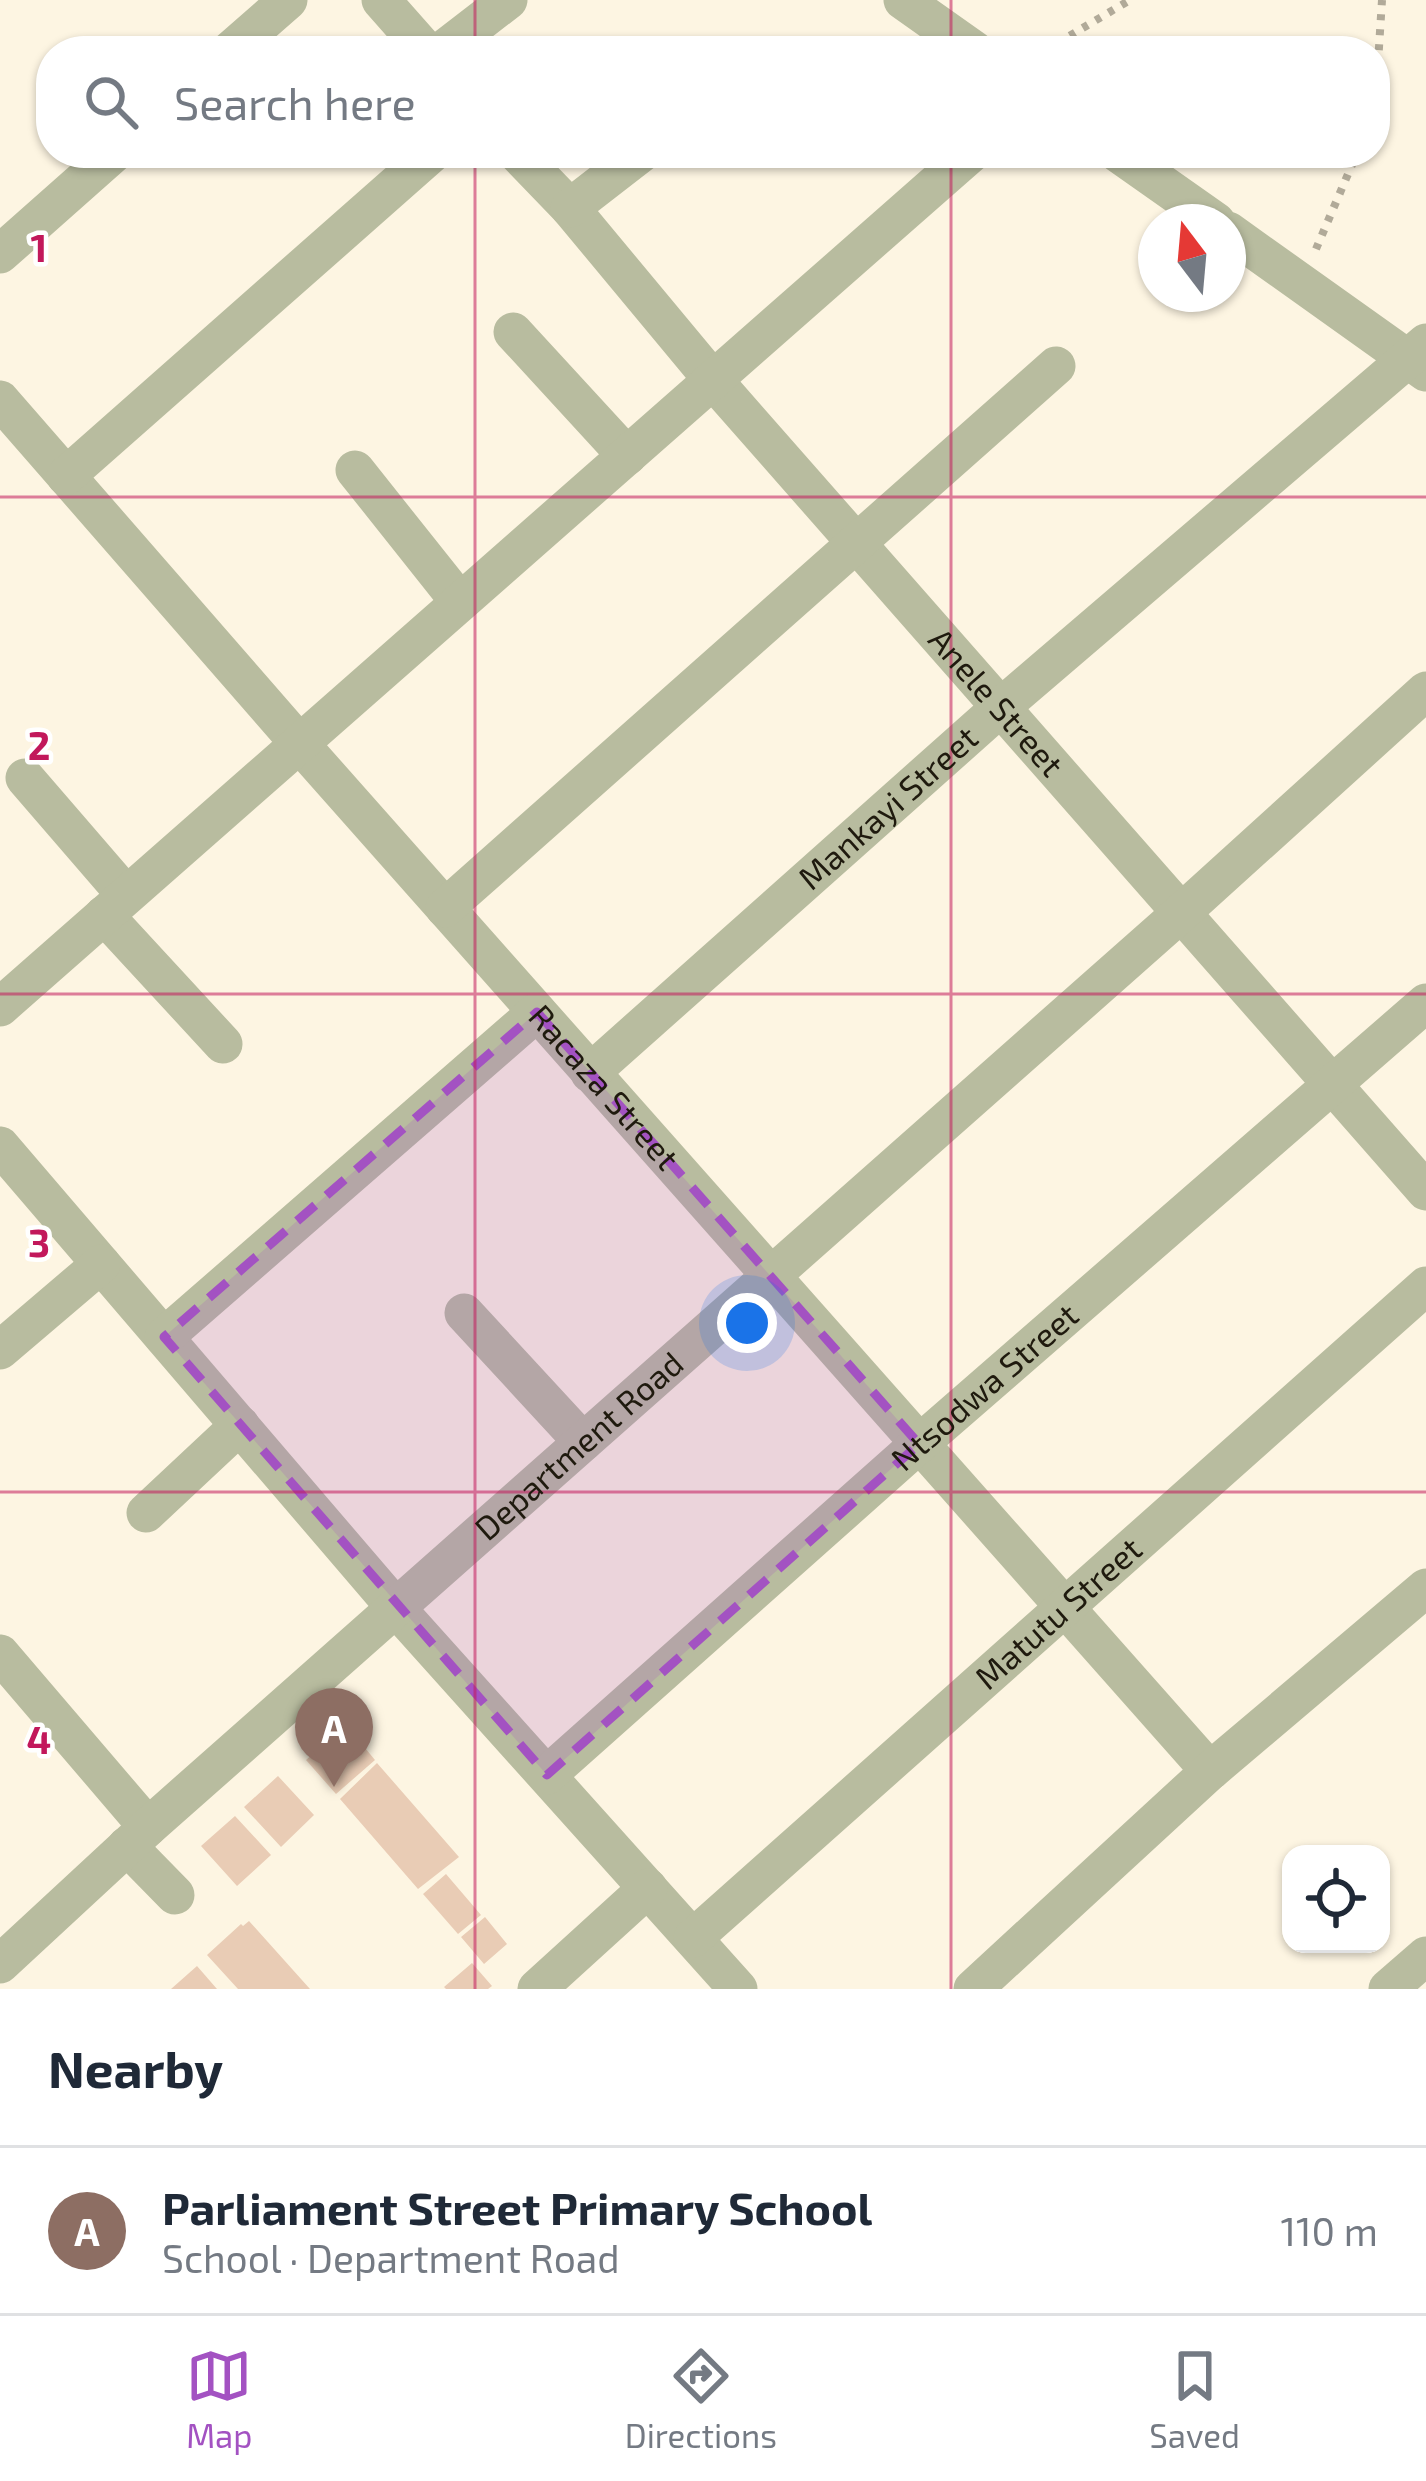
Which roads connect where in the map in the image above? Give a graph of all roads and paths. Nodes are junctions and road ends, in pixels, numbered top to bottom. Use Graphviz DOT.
graph roads {
  1 [pos="288,0"];
  2 [pos="380,0"];
  3 [pos="508,0"];
  4 [pos="903,0"];
  5 [pos="1130,0"];
  6 [pos="1382,0"];
  7 [pos="247,36"];
  8 [pos="412,36"];
  9 [pos="461,36"];
  10 [pos="954,36"];
  11 [pos="1070,36"];
  12 [pos="1380,36"];
  13 [pos="97,168"];
  14 [pos="415,168"];
  15 [pos="531,168"];
  16 [pos="622,168"];
  17 [pos="954,168"];
  18 [pos="1139,168"];
  19 [pos="1351,168"];
  20 [pos="1190,204"];
  21 [pos="570,208"];
  22 [pos="1246,244"];
  23 [pos="0,254"];
  24 [pos="1302,283"];
  25 [pos="513,332"];
  26 [pos="1420,358"];
  27 [pos="1056,366"];
  28 [pos="713,380"];
  29 [pos="0,400"];
  30 [pos="626,456"];
  31 [pos="355,470"];
  32 [pos="66,476"];
  33 [pos="857,544"];
  34 [pos="460,602"];
  35 [pos="1426,692"];
  36 [pos="1001,707"];
  37 [pos="299,743"];
  38 [pos="25,778"];
  39 [pos="115,905"];
  40 [pos="445,908"];
  41 [pos="1181,913"];
  42 [pos="1426,1003"];
  43 [pos="0,1006"];
  44 [pos="537,1012"];
  45 [pos="224,1044"];
  46 [pos="590,1073"];
  47 [pos="1331,1083"];
  48 [pos="0,1146"];
  49 [pos="1426,1191"];
  50 [pos="101,1264"];
  51 [pos="770,1276"];
  52 [pos="1426,1286"];
  53 [pos="464,1313"];
  54 [pos="164,1337"];
  55 [pos="0,1350"];
  56 [pos="240,1425"];
  57 [pos="583,1442"];
  58 [pos="919,1444"];
  59 [pos="146,1514"];
  60 [pos="1426,1588"];
  61 [pos="396,1608"];
  62 [pos="1065,1608"];
  63 [pos="0,1654"];
  64 [pos="1210,1771"];
  65 [pos="547,1775"];
  66 [pos="138,1836"];
  67 [pos="648,1888"];
  68 [pos="175,1895"];
  69 [pos="693,1938"];
  70 [pos="1426,1956"];
  71 [pos="0,1964"];
  72 [pos="538,1989"];
  73 [pos="738,1989"];
  74 [pos="974,1989"];
  75 [pos="1388,1989"];
  1 -- 7 [label="street"];
  2 -- 8 [label="street"];
  3 -- 9 [label="street"];
  4 -- 10 [label="street"];
  5 -- 11 [label="path"];
  6 -- 12 [label="path"];
  13 -- 23 [label="street"];
  14 -- 32 [label="street"];
  15 -- 21 [label="street, Anele Street"];
  16 -- 21 [label="street"];
  17 -- 28 [label="street"];
  18 -- 20 [label="street"];
  19 -- 24 [label="path"];
  21 -- 28 [label="street, Anele Street"];
  22 -- 24 [label="street"];
  24 -- 26 [label="street"];
  25 -- 30 [label="street"];
  26 -- 36 [label="street, Mankayi Street"];
  27 -- 33 [label="street"];
  28 -- 30 [label="street"];
  28 -- 33 [label="street, Anele Street"];
  29 -- 32 [label="street, Racaza Street"];
  30 -- 34 [label="street"];
  31 -- 34 [label="street"];
  32 -- 37 [label="street, Racaza Street"];
  33 -- 36 [label="street, Anele Street"];
  33 -- 40 [label="street"];
  34 -- 37 [label="street"];
  35 -- 41 [label="street, Department Road"];
  36 -- 41 [label="street, Anele Street"];
  36 -- 46 [label="street, Mankayi Street"];
  37 -- 39 [label="street"];
  37 -- 40 [label="street, Racaza Street"];
  38 -- 39 [label="street"];
  39 -- 43 [label="street"];
  39 -- 45 [label="street"];
  40 -- 44 [label="street, Racaza Street"];
  41 -- 47 [label="street, Anele Street"];
  41 -- 51 [label="street, Department Road"];
  42 -- 47 [label="street, Ntsodwa Street"];
  44 -- 46 [label="street, Racaza Street"];
  44 -- 54 [label="street"];
  46 -- 51 [label="street, Racaza Street"];
  47 -- 49 [label="street, Anele Street"];
  47 -- 58 [label="street, Ntsodwa Street"];
  48 -- 50 [label="street"];
  50 -- 54 [label="street"];
  50 -- 55 [label="street"];
  51 -- 57 [label="street, Department Road"];
  51 -- 58 [label="street, Racaza Street"];
  52 -- 62 [label="street, Matutu Street"];
  53 -- 57 [label="street"];
  54 -- 56 [label="street"];
  56 -- 59 [label="street"];
  56 -- 61 [label="street"];
  57 -- 61 [label="street, Department Road"];
  58 -- 62 [label="street, Racaza Street"];
  58 -- 65 [label="street, Ntsodwa Street"];
  60 -- 64 [label="street"];
  61 -- 65 [label="street"];
  61 -- 66 [label="street, Department Road"];
  62 -- 64 [label="street, Racaza Street"];
  62 -- 69 [label="street, Matutu Street"];
  63 -- 66 [label="street"];
  64 -- 74 [label="street"];
  65 -- 67 [label="street"];
  66 -- 68 [label="street"];
  66 -- 71 [label="street, Department Road"];
  67 -- 69 [label="street"];
  67 -- 72 [label="street"];
  69 -- 73 [label="street"];
  70 -- 75 [label="street"];
}
